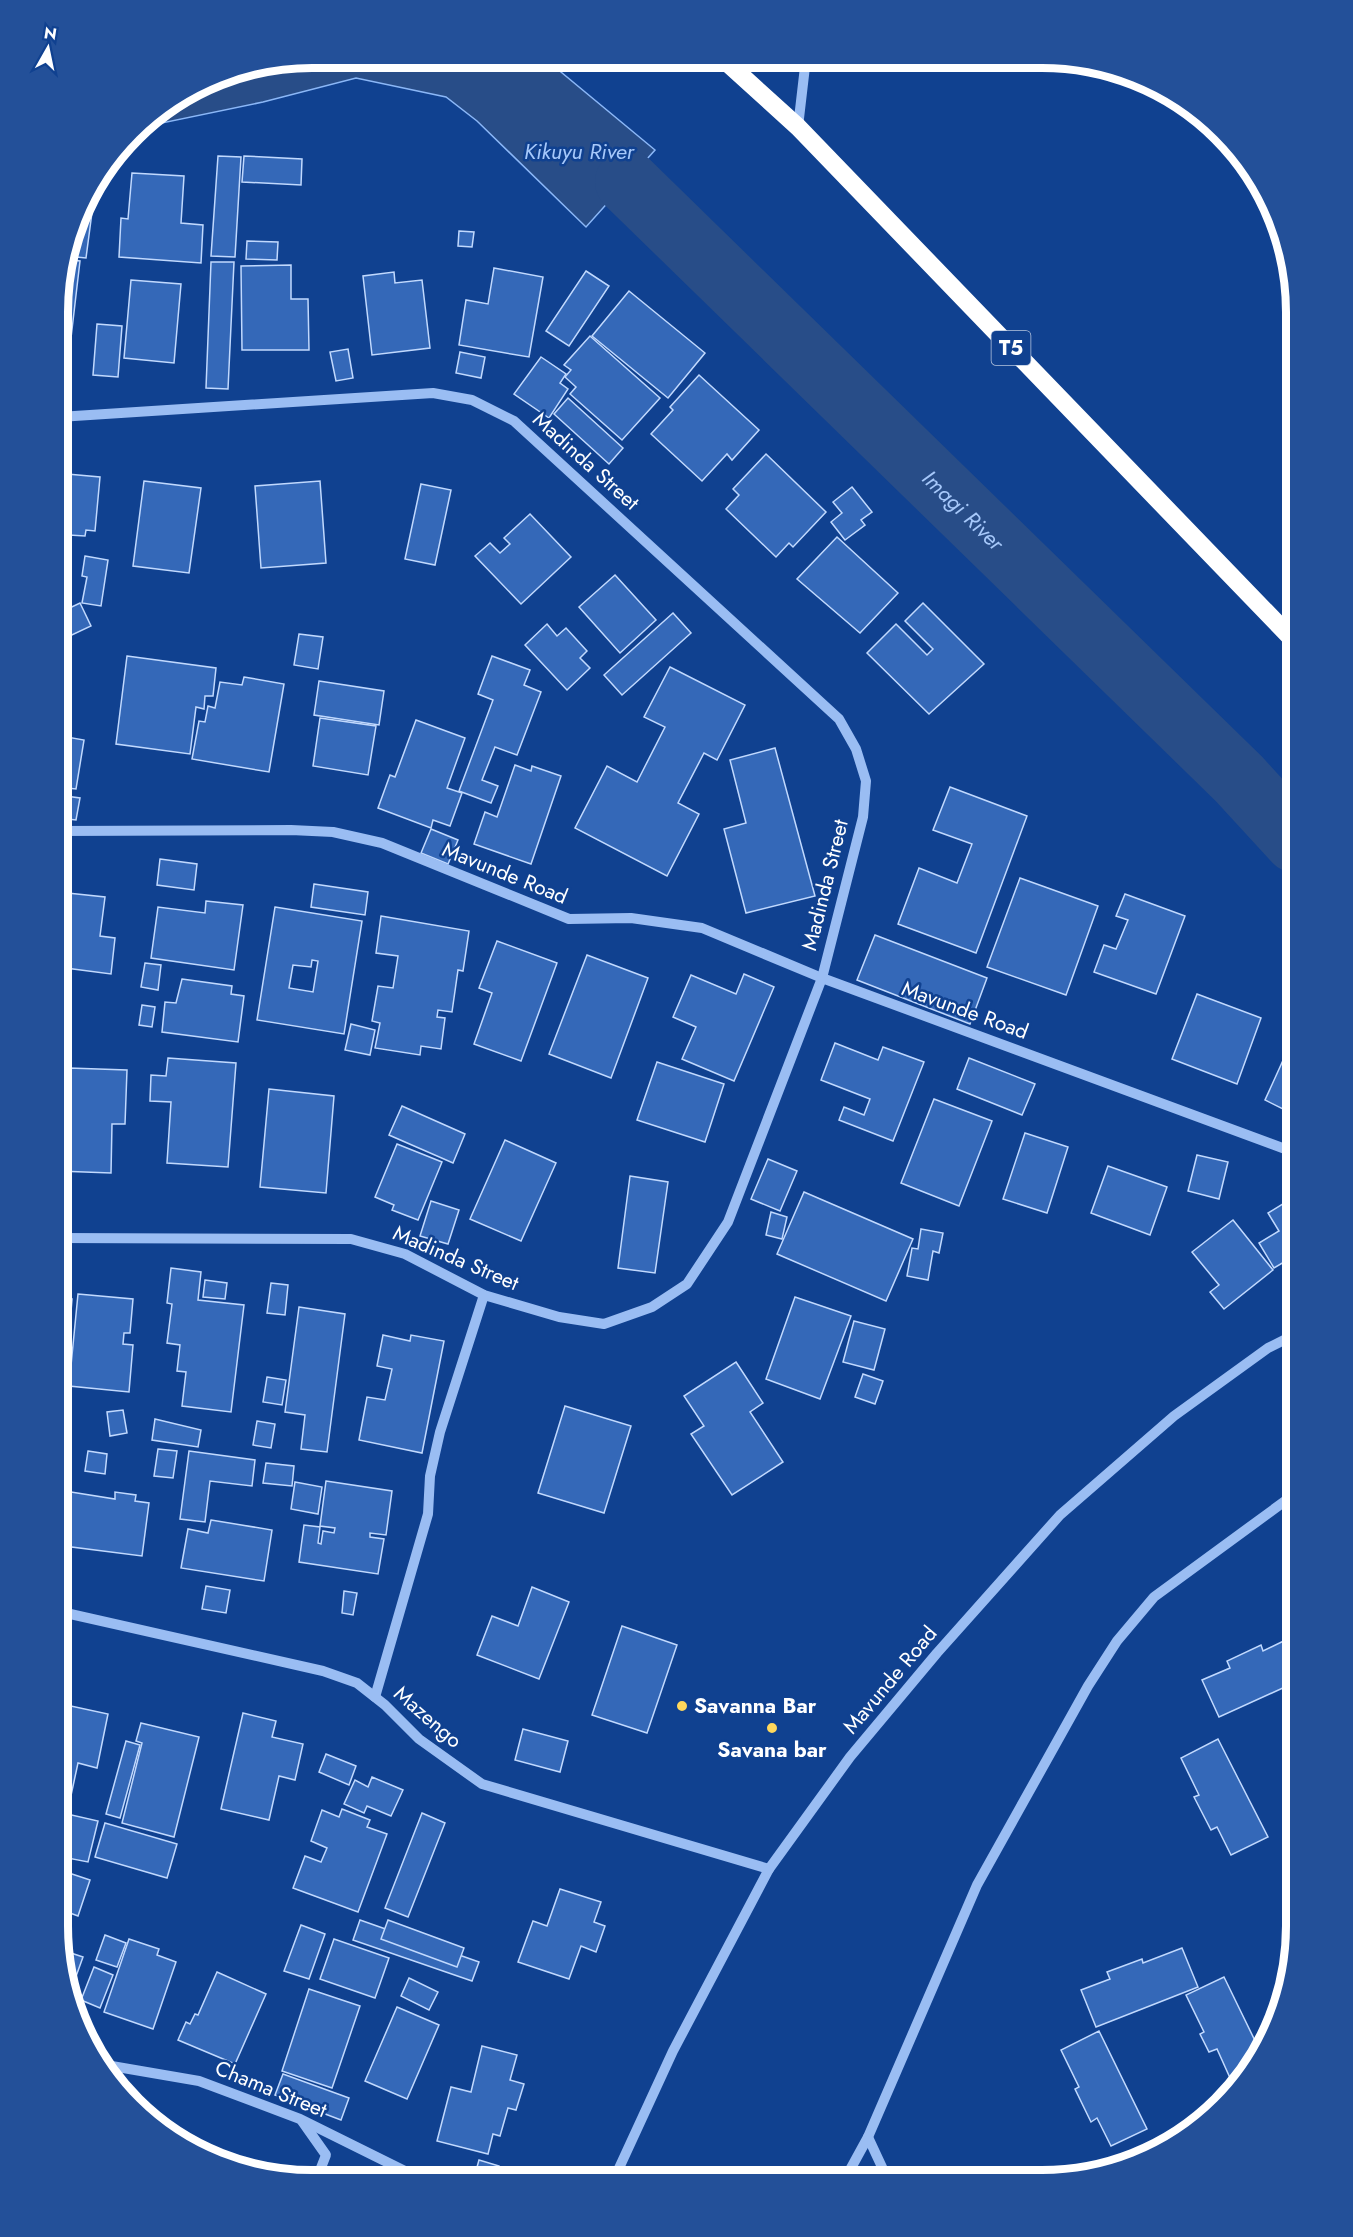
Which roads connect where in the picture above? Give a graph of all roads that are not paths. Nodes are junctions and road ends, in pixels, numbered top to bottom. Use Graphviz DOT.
graph roads {
  1 [pos="733,68"];
  2 [pos="805,68"];
  3 [pos="798,127"];
  4 [pos="68,416"];
  5 [pos="1286,633"];
  6 [pos="68,831"];
  7 [pos="822,978"];
  8 [pos="1286,1149"];
  9 [pos="68,1238"];
  10 [pos="484,1295"];
  11 [pos="1286,1339"];
  12 [pos="1286,1500"];
  13 [pos="68,1613"];
  14 [pos="375,1697"];
  15 [pos="769,1869"];
  16 [pos="113,2066"];
  17 [pos="300,2119"];
  18 [pos="868,2137"];
  19 [pos="320,2170"];
  20 [pos="403,2170"];
  21 [pos="618,2170"];
  22 [pos="850,2170"];
  23 [pos="883,2170"];
  1 -- 3 [label="highway, T5"];
  2 -- 3 [label="street"];
  3 -- 5 [label="highway, T5"];
  4 -- 7 [label="street, Madinda Street"];
  6 -- 7 [label="street, Mavunde Road"];
  7 -- 8 [label="street, Mavunde Road"];
  7 -- 10 [label="street, Madinda Street"];
  9 -- 10 [label="street, Madinda Street"];
  10 -- 14 [label="street"];
  11 -- 15 [label="street, Mavunde Road"];
  12 -- 18 [label="street"];
  13 -- 14 [label="street, Mazengo"];
  14 -- 15 [label="street, Mazengo"];
  15 -- 21 [label="street, Mavunde Road"];
  16 -- 17 [label="street, Chama Street"];
  17 -- 19 [label="street"];
  17 -- 20 [label="street, Chama Street"];
  18 -- 22 [label="street"];
  18 -- 23 [label="street"];
}
